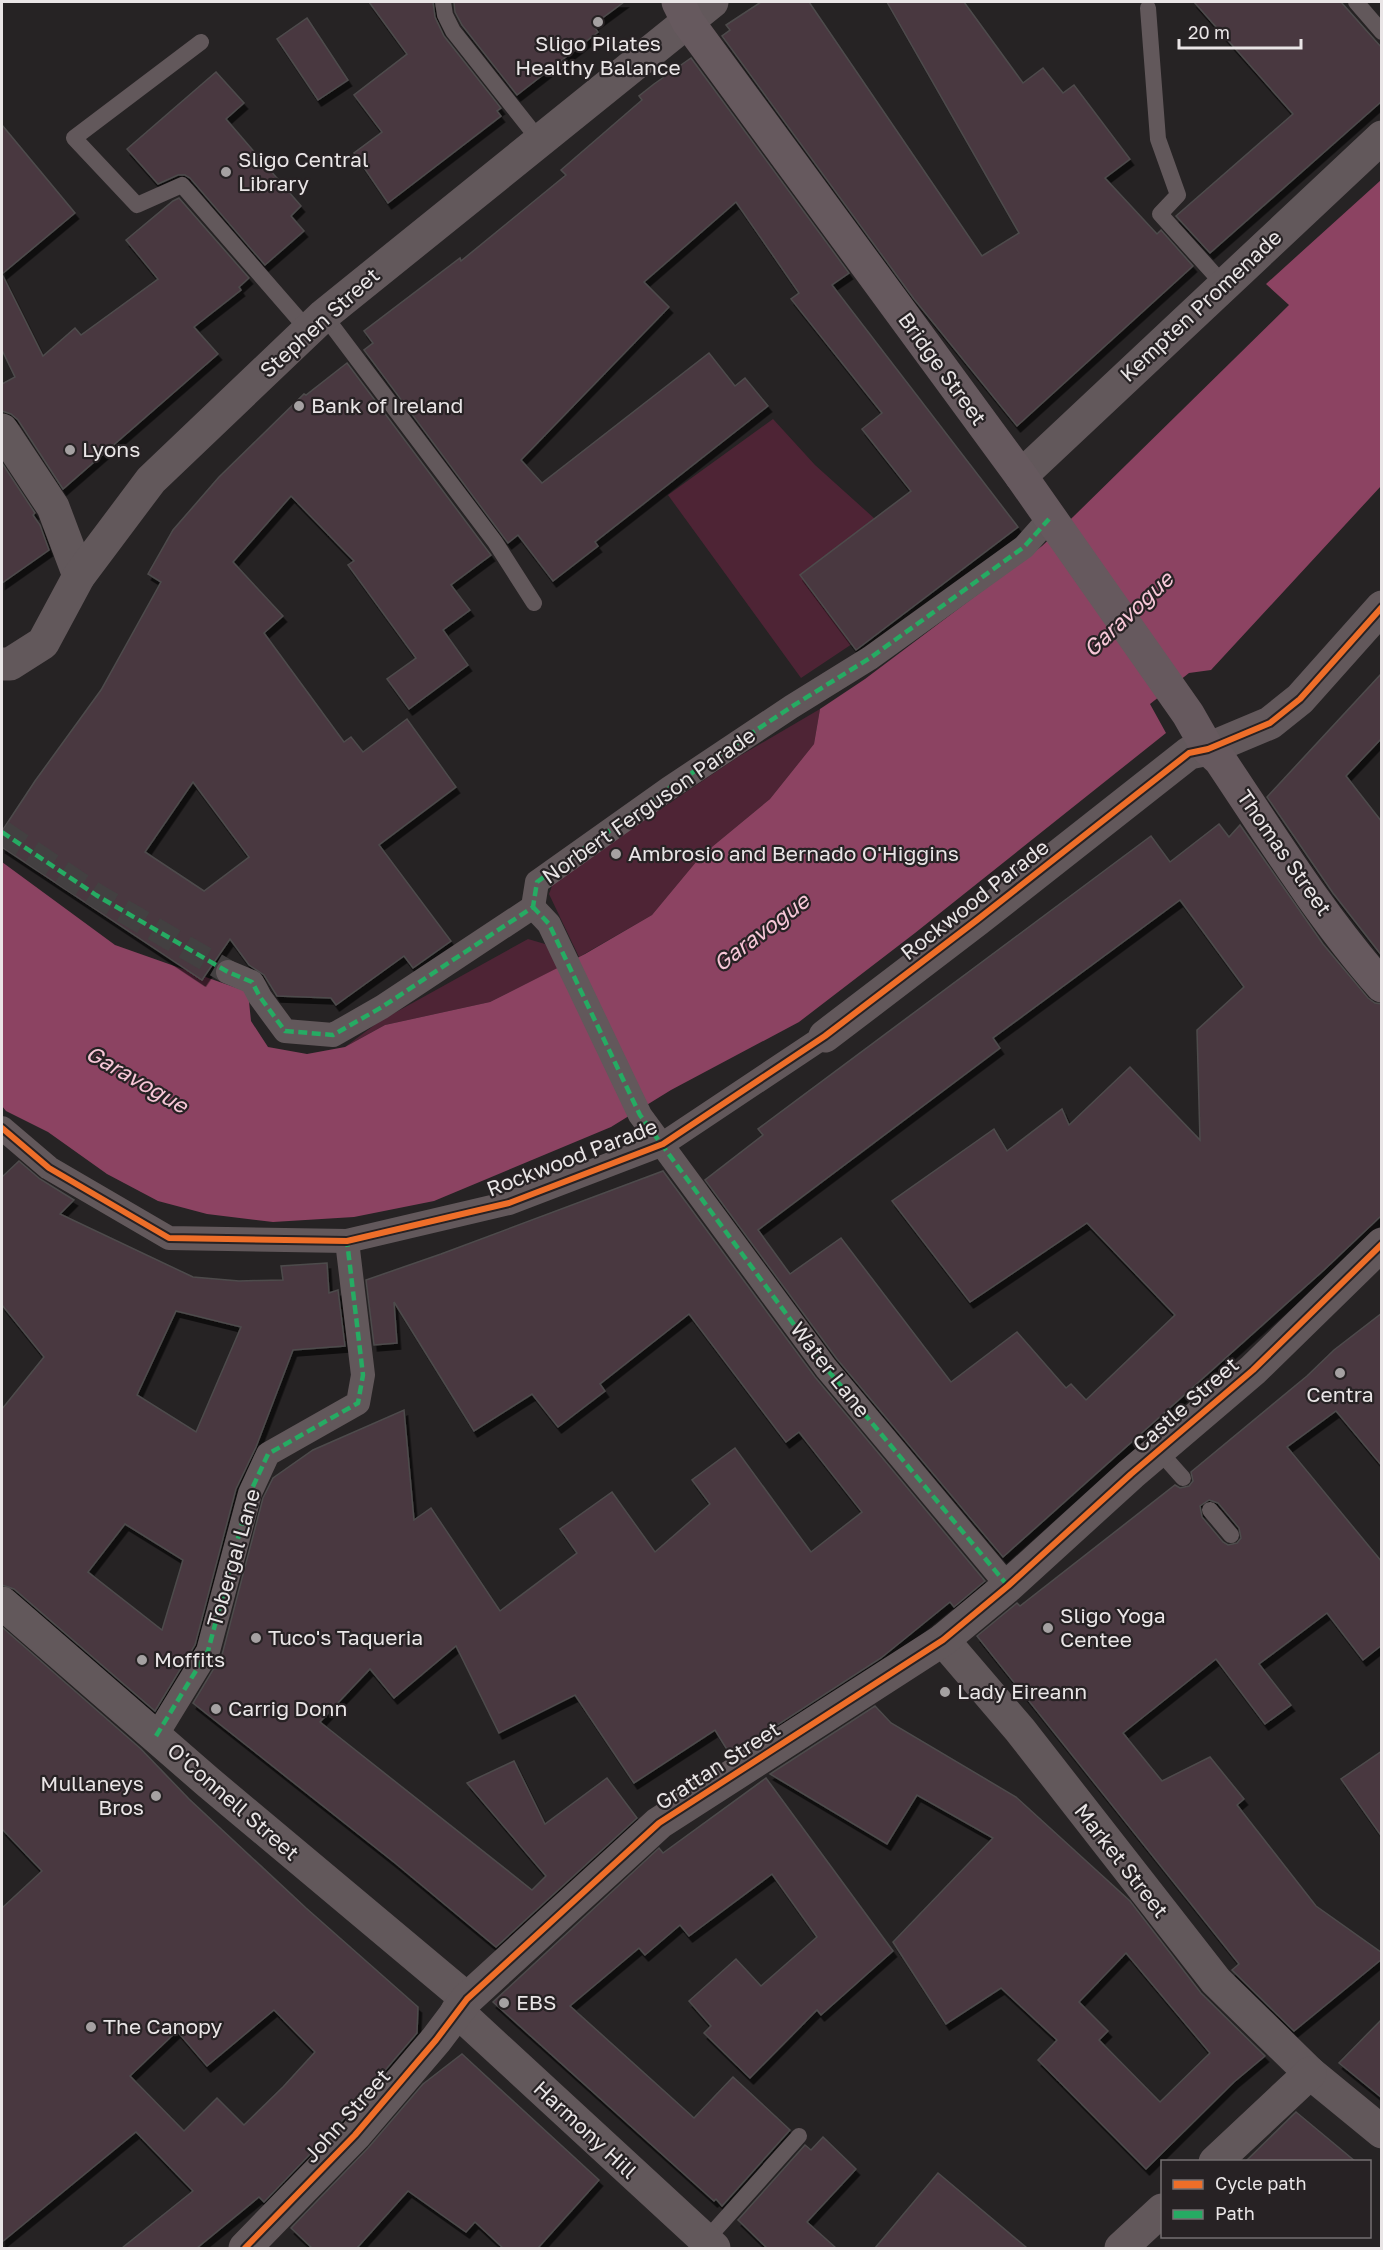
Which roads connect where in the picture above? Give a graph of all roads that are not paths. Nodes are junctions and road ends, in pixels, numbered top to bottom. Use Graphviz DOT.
graph roads {
  1 [pos="443,2"];
  2 [pos="1356,2"];
  3 [pos="693,8"];
  4 [pos="1148,8"];
  5 [pos="1382,32"];
  6 [pos="201,42"];
  7 [pos="1382,136"];
  8 [pos="540,141"];
  9 [pos="1224,285"];
  10 [pos="316,322"];
  11 [pos="2,430"];
  12 [pos="1021,476"];
  13 [pos="1052,521"];
  14 [pos="79,576"];
  15 [pos="534,603"];
  16 [pos="1382,607"];
  17 [pos="2,664"];
  18 [pos="1191,718"];
  19 [pos="1208,749"];
  20 [pos="541,916"];
  21 [pos="228,972"];
  22 [pos="1382,986"];
  23 [pos="825,1036"];
  24 [pos="2,1128"];
  25 [pos="663,1144"];
  26 [pos="347,1241"];
  27 [pos="1382,1244"];
  28 [pos="1158,1450"];
  29 [pos="1183,1478"];
  30 [pos="1210,1510"];
  31 [pos="1231,1535"];
  32 [pos="1008,1586"];
  33 [pos="2,1603"];
  34 [pos="943,1640"];
  35 [pos="156,1736"];
  36 [pos="462,2005"];
  37 [pos="1310,2073"];
  38 [pos="1382,2132"];
  39 [pos="799,2136"];
  40 [pos="1217,2160"];
  41 [pos="1161,2211"];
  42 [pos="710,2244"];
  43 [pos="245,2248"];
  44 [pos="1121,2248"];
  1 -- 8 [label="lane"];
  2 -- 5 [label="lane"];
  3 -- 8 [label="street, Stephen Street"];
  3 -- 12 [label="main road, Bridge Street"];
  4 -- 9 [label="lane"];
  6 -- 10 [label="lane"];
  7 -- 9 [label="street, Kempten Promenade"];
  8 -- 10 [label="street, Stephen Street"];
  9 -- 12 [label="street, Kempten Promenade"];
  10 -- 14 [label="street, Stephen Street"];
  10 -- 15 [label="lane"];
  11 -- 14 [label="street"];
  12 -- 13 [label="main road, Bridge Street"];
  13 -- 18 [label="main road, Bridge Street"];
  13 -- 20 [label="street, Norbert Ferguson Parade"];
  14 -- 17 [label="street, Stephen Street"];
  16 -- 19 [label="street, Rockwood Parade"];
  18 -- 19 [label="main road, Thomas Street"];
  19 -- 22 [label="main road, Thomas Street"];
  19 -- 23 [label="street, Rockwood Parade"];
  20 -- 21 [label="street, Norbert Ferguson Parade"];
  20 -- 25 [label="street, Water Lane"];
  23 -- 25 [label="street, Rockwood Parade"];
  24 -- 26 [label="street, Rockwood Parade"];
  25 -- 26 [label="street, Rockwood Parade"];
  25 -- 32 [label="street, Water Lane"];
  26 -- 35 [label="street, Tobergal Lane"];
  27 -- 28 [label="street, Castle Street"];
  28 -- 29 [label="lane"];
  28 -- 32 [label="street, Castle Street"];
  30 -- 31 [label="lane"];
  32 -- 34 [label="street, Grattan Street"];
  33 -- 35 [label="street, O'Connell Street"];
  34 -- 36 [label="street, Grattan Street"];
  34 -- 37 [label="street, Market Street"];
  35 -- 36 [label="street, O'Connell Street"];
  36 -- 42 [label="street, Harmony Hill"];
  36 -- 43 [label="street, John Street"];
  37 -- 38 [label="street, Market Street"];
  37 -- 40 [label="street"];
  39 -- 42 [label="lane"];
  41 -- 44 [label="street"];
}
